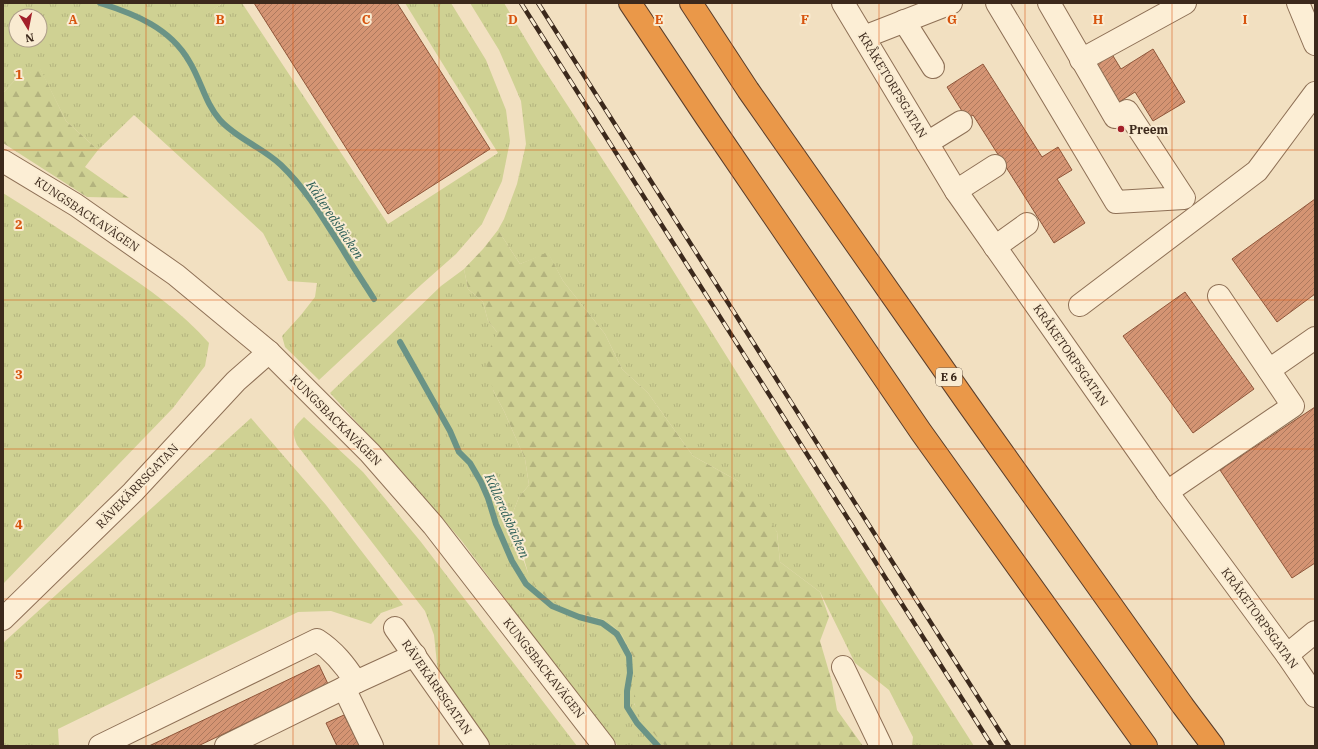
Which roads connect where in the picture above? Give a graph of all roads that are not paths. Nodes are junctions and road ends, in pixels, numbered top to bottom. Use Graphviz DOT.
graph roads {
  1 [pos="630,3"];
  2 [pos="691,3"];
  3 [pos="843,3"];
  4 [pos="951,3"];
  5 [pos="996,3"];
  6 [pos="1048,3"];
  7 [pos="1185,3"];
  8 [pos="1305,6"];
  9 [pos="904,21"];
  10 [pos="864,37"];
  11 [pos="1315,44"];
  12 [pos="1081,60"];
  13 [pos="933,67"];
  14 [pos="1315,93"];
  15 [pos="961,122"];
  16 [pos="928,143"];
  17 [pos="3,161"];
  18 [pos="994,166"];
  19 [pos="956,191"];
  20 [pos="1184,198"];
  21 [pos="1198,215"];
  22 [pos="1027,224"];
  23 [pos="995,247"];
  24 [pos="1219,296"];
  25 [pos="1080,305"];
  26 [pos="1315,338"];
  27 [pos="268,352"];
  28 [pos="1269,370"];
  29 [pos="1167,492"];
  30 [pos="3,619"];
  31 [pos="395,628"];
  32 [pos="1315,632"];
  33 [pos="415,655"];
  34 [pos="1287,655"];
  35 [pos="843,667"];
  36 [pos="350,685"];
  37 [pos="1315,696"];
  38 [pos="100,746"];
  39 [pos="228,746"];
  40 [pos="372,746"];
  41 [pos="478,746"];
  42 [pos="604,746"];
  43 [pos="881,746"];
  44 [pos="1146,746"];
  45 [pos="1213,746"];
  1 -- 44 [label="highway"];
  2 -- 45 [label="highway, E 6"];
  3 -- 10 [label="street, KRÅKETORPSGATAN"];
  4 -- 9 [label="street"];
  5 -- 20 [label="street"];
  6 -- 12 [label="street"];
  7 -- 12 [label="street"];
  8 -- 11 [label="street"];
  9 -- 10 [label="street"];
  9 -- 13 [label="street"];
  10 -- 16 [label="street, KRÅKETORPSGATAN"];
  12 -- 20 [label="street"];
  14 -- 21 [label="street"];
  15 -- 16 [label="street"];
  16 -- 19 [label="street, KRÅKETORPSGATAN"];
  17 -- 27 [label="street, KUNGSBACKAVÄGEN"];
  18 -- 19 [label="street"];
  19 -- 23 [label="street, KRÅKETORPSGATAN"];
  20 -- 21 [label="street"];
  21 -- 25 [label="street"];
  22 -- 23 [label="street"];
  23 -- 29 [label="street, KRÅKETORPSGATAN"];
  24 -- 28 [label="street"];
  26 -- 28 [label="street"];
  27 -- 30 [label="street, RÄVEKÄRRSGATAN"];
  27 -- 42 [label="street, KUNGSBACKAVÄGEN"];
  28 -- 29 [label="street"];
  29 -- 34 [label="street, KRÅKETORPSGATAN"];
  31 -- 33 [label="street, RÄVEKÄRRSGATAN"];
  32 -- 34 [label="street"];
  33 -- 36 [label="street"];
  33 -- 41 [label="street, RÄVEKÄRRSGATAN"];
  34 -- 37 [label="street, KRÅKETORPSGATAN"];
  35 -- 43 [label="street"];
  36 -- 38 [label="street"];
  36 -- 39 [label="street"];
  36 -- 40 [label="street"];
}
